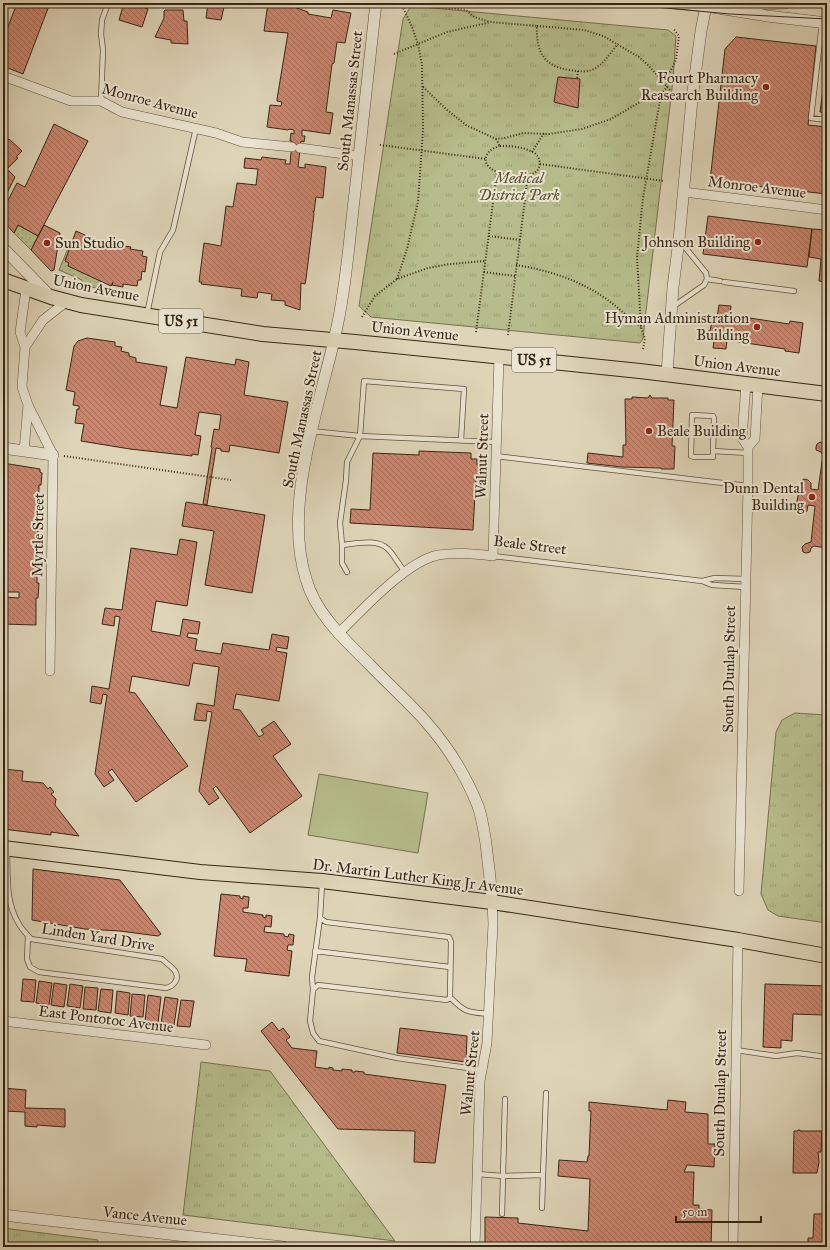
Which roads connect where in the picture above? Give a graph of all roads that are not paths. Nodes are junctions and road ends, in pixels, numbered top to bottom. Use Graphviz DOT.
graph roads {
  1 [pos="108,3"];
  2 [pos="376,3"];
  3 [pos="675,3"];
  4 [pos="785,3"];
  5 [pos="706,4"];
  6 [pos="824,23"];
  7 [pos="3,76"];
  8 [pos="101,101"];
  9 [pos="827,120"];
  10 [pos="196,128"];
  11 [pos="359,156"];
  12 [pos="684,192"];
  13 [pos="827,210"];
  14 [pos="679,240"];
  15 [pos="3,248"];
  16 [pos="707,279"];
  17 [pos="3,280"];
  18 [pos="26,289"];
  19 [pos="794,290"];
  20 [pos="51,297"];
  21 [pos="66,302"];
  22 [pos="672,307"];
  23 [pos="147,316"];
  24 [pos="334,340"];
  25 [pos="25,347"];
  26 [pos="499,357"];
  27 [pos="667,374"];
  28 [pos="752,385"];
  29 [pos="827,394"];
  30 [pos="28,405"];
  31 [pos="311,431"];
  32 [pos="360,436"];
  33 [pos="461,440"];
  34 [pos="496,442"];
  35 [pos="3,448"];
  36 [pos="748,450"];
  37 [pos="24,451"];
  38 [pos="713,451"];
  39 [pos="53,455"];
  40 [pos="496,456"];
  41 [pos="748,486"];
  42 [pos="342,545"];
  43 [pos="493,556"];
  44 [pos="347,572"];
  45 [pos="405,572"];
  46 [pos="702,581"];
  47 [pos="746,583"];
  48 [pos="338,634"];
  49 [pos="50,671"];
  50 [pos="5,848"];
  51 [pos="322,881"];
  52 [pos="739,892"];
  53 [pos="492,902"];
  54 [pos="320,918"];
  55 [pos="28,936"];
  56 [pos="738,940"];
  57 [pos="315,951"];
  58 [pos="827,956"];
  59 [pos="450,967"];
  60 [pos="313,990"];
  61 [pos="450,998"];
  62 [pos="489,1014"];
  63 [pos="3,1021"];
  64 [pos="206,1045"];
  65 [pos="736,1050"];
  66 [pos="827,1057"];
  67 [pos="482,1070"];
  68 [pos="546,1093"];
  69 [pos="505,1099"];
  70 [pos="477,1174"];
  71 [pos="544,1175"];
  72 [pos="503,1176"];
  73 [pos="542,1208"];
  74 [pos="502,1214"];
  75 [pos="3,1215"];
  76 [pos="226,1244"];
  77 [pos="283,1247"];
  78 [pos="475,1247"];
  79 [pos="733,1247"];
  1 -- 8 [label="lane"];
  2 -- 11 [label="street, South Manassas Street"];
  3 -- 5 [label="street"];
  4 -- 5 [label="street"];
  5 -- 6 [label="street"];
  5 -- 12 [label="street"];
  6 -- 9 [label="lane"];
  7 -- 8 [label="street, Monroe Avenue"];
  8 -- 10 [label="street, Monroe Avenue"];
  10 -- 11 [label="street, Monroe Avenue"];
  10 -- 23 [label="lane"];
  11 -- 24 [label="street, South Manassas Street"];
  12 -- 13 [label="street, Monroe Avenue"];
  12 -- 14 [label="street"];
  14 -- 16 [label="lane"];
  14 -- 22 [label="street"];
  15 -- 20 [label="street"];
  16 -- 19 [label="lane"];
  16 -- 22 [label="lane"];
  17 -- 18 [label="main road, Union Avenue / US 51"];
  18 -- 20 [label="main road, Union Avenue / US 51"];
  18 -- 25 [label="street, Myrtle Street"];
  20 -- 21 [label="main road, Union Avenue / US 51"];
  21 -- 23 [label="main road, Union Avenue / US 51"];
  21 -- 25 [label="street"];
  22 -- 27 [label="street"];
  23 -- 24 [label="main road, Union Avenue / US 51"];
  24 -- 26 [label="main road, Union Avenue / US 51"];
  24 -- 31 [label="street, South Manassas Street"];
  25 -- 30 [label="street, Myrtle Street"];
  26 -- 27 [label="main road, Union Avenue / US 51"];
  26 -- 34 [label="street, Walnut Street"];
  27 -- 28 [label="main road, Union Avenue / US 51"];
  28 -- 29 [label="main road, Union Avenue / US 51"];
  28 -- 36 [label="street, South Dunlap Street"];
  28 -- 36 [label="street, South Dunlap Street"];
  30 -- 37 [label="street, Myrtle Street"];
  30 -- 39 [label="street, Myrtle Street"];
  31 -- 32 [label="lane"];
  31 -- 48 [label="street, South Manassas Street"];
  32 -- 33 [label="lane"];
  32 -- 33 [label="lane"];
  32 -- 42 [label="lane"];
  33 -- 34 [label="lane"];
  34 -- 40 [label="street, Walnut Street"];
  35 -- 37 [label="street"];
  36 -- 38 [label="lane"];
  36 -- 41 [label="street, South Dunlap Street"];
  37 -- 39 [label="street"];
  38 -- 38 [label="lane"];
  39 -- 49 [label="street, Myrtle Street"];
  40 -- 41 [label="lane"];
  40 -- 43 [label="street, Walnut Street"];
  41 -- 47 [label="street, South Dunlap Street"];
  42 -- 44 [label="lane"];
  42 -- 45 [label="lane"];
  43 -- 45 [label="street, Beale Street"];
  43 -- 46 [label="lane, Beale Street"];
  45 -- 48 [label="street, Beale Street"];
  46 -- 47 [label="lane"];
  46 -- 47 [label="lane, Beale Street"];
  47 -- 52 [label="street, South Dunlap Street"];
  48 -- 53 [label="street, South Manassas Street"];
  50 -- 51 [label="main road, Dr. Martin Luther King Jr Avenue"];
  50 -- 55 [label="lane, Linden Yard Drive"];
  51 -- 53 [label="main road, Dr. Martin Luther King Jr Avenue"];
  51 -- 54 [label="lane"];
  53 -- 56 [label="main road, Dr. Martin Luther King Jr Avenue"];
  53 -- 62 [label="street, Walnut Street"];
  54 -- 57 [label="lane"];
  54 -- 59 [label="lane"];
  55 -- 55 [label="lane, Linden Yard Drive"];
  56 -- 58 [label="main road, Dr. Martin Luther King Jr Avenue"];
  56 -- 65 [label="street, South Dunlap Street"];
  57 -- 59 [label="lane"];
  57 -- 60 [label="lane"];
  59 -- 61 [label="lane"];
  60 -- 61 [label="lane"];
  60 -- 67 [label="lane"];
  61 -- 62 [label="lane"];
  62 -- 67 [label="street, Walnut Street"];
  63 -- 64 [label="street, East Pontotoc Avenue"];
  65 -- 66 [label="lane"];
  65 -- 79 [label="street, South Dunlap Street"];
  67 -- 70 [label="street, Walnut Street"];
  68 -- 71 [label="lane"];
  69 -- 72 [label="lane"];
  70 -- 72 [label="lane"];
  70 -- 78 [label="street, Walnut Street"];
  71 -- 72 [label="lane"];
  71 -- 73 [label="lane"];
  72 -- 74 [label="lane"];
  75 -- 76 [label="street, Vance Avenue"];
  76 -- 77 [label="street, Vance Avenue"];
}
